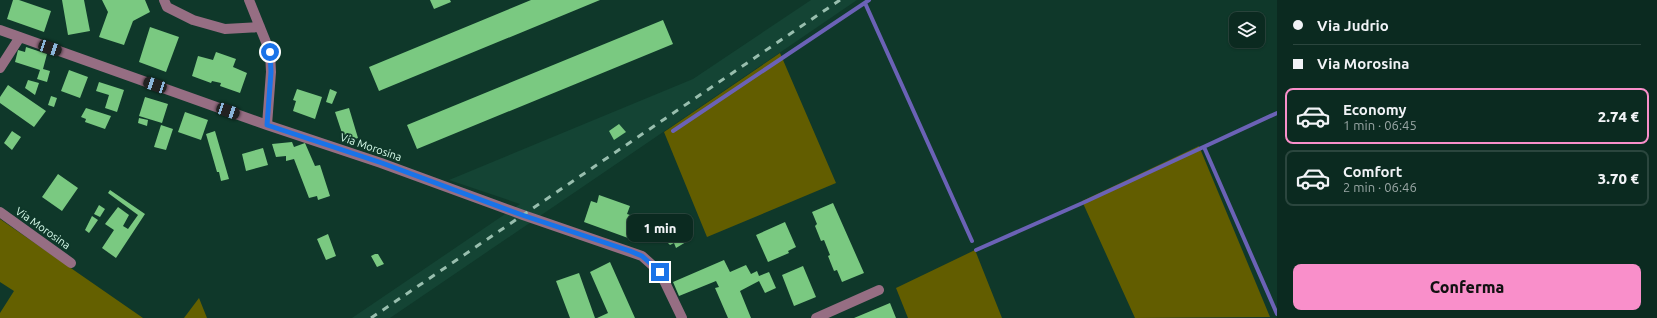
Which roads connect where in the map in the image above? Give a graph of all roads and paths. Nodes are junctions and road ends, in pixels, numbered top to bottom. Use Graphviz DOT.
graph roads {
  1 [pos="164,0"];
  2 [pos="249,0"];
  3 [pos="260,27"];
  4 [pos="0,30"];
  5 [pos="20,38"];
  6 [pos="0,68"];
  7 [pos="267,125"];
  8 [pos="0,212"];
  9 [pos="71,263"];
  10 [pos="879,290"];
  11 [pos="682,318"];
  12 [pos="816,318"];
  1 -- 3 [label="street"];
  2 -- 3 [label="street"];
  3 -- 7 [label="street"];
  4 -- 5 [label="street, Via Morosina"];
  5 -- 6 [label="street"];
  5 -- 7 [label="street, Via Morosina"];
  7 -- 11 [label="street, Via Morosina"];
  8 -- 9 [label="street, Via Morosina"];
  10 -- 12 [label="street"];
}
